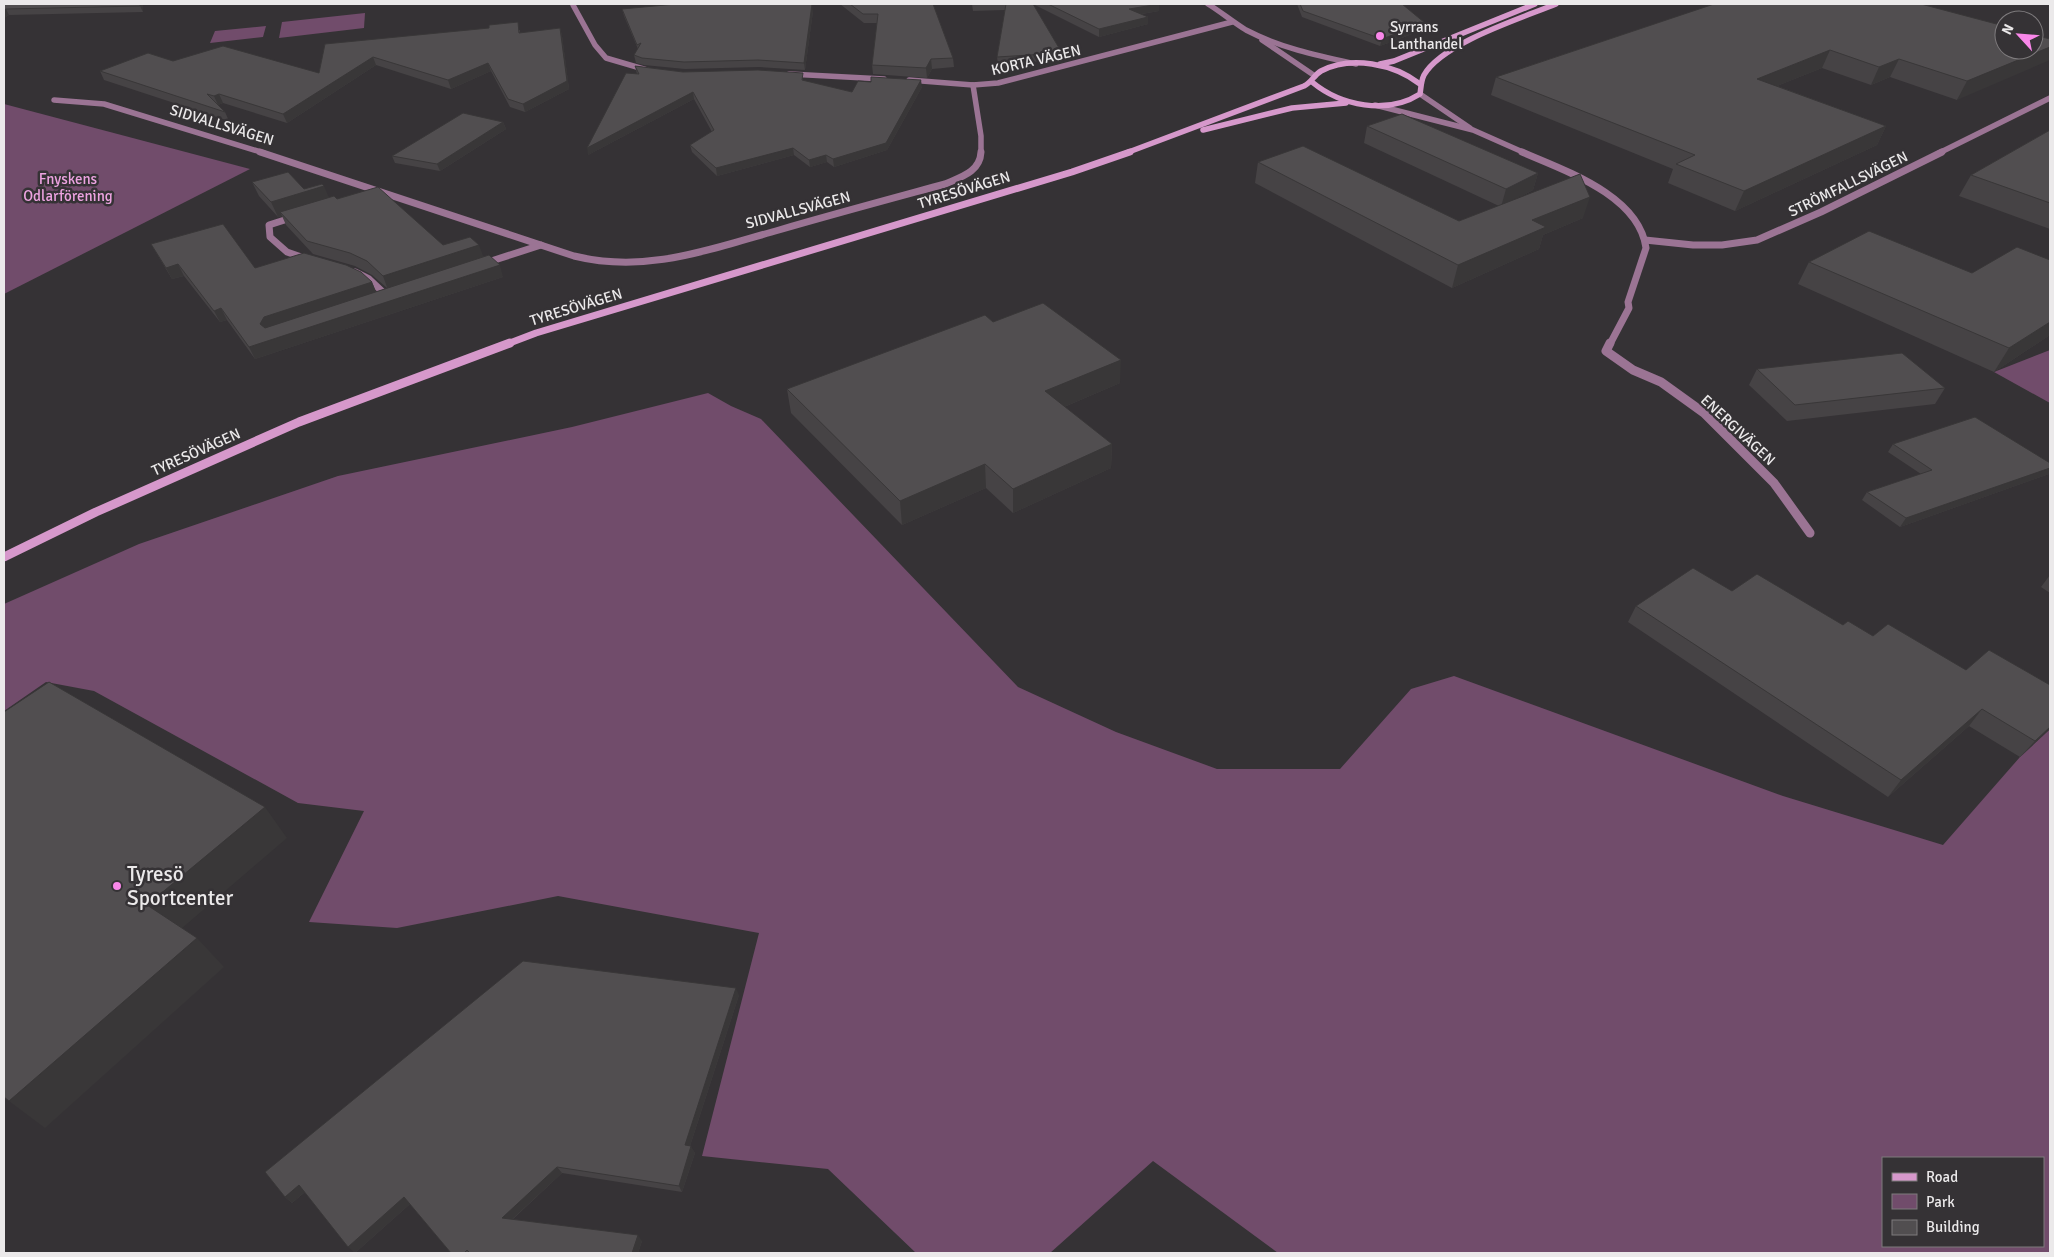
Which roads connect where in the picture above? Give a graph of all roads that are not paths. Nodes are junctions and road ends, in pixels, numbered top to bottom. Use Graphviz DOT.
graph roads {
  1 [pos="1208,4"];
  2 [pos="1535,4"];
  3 [pos="1556,4"];
  4 [pos="573,5"];
  5 [pos="1232,22"];
  6 [pos="1252,32"];
  7 [pos="1358,64"];
  8 [pos="1375,65"];
  9 [pos="651,70"];
  10 [pos="778,73"];
  11 [pos="893,79"];
  12 [pos="1313,79"];
  13 [pos="903,80"];
  14 [pos="1420,84"];
  15 [pos="973,85"];
  16 [pos="1420,94"];
  17 [pos="2050,98"];
  18 [pos="54,100"];
  19 [pos="1355,102"];
  20 [pos="1376,105"];
  21 [pos="1473,130"];
  22 [pos="1175,136"];
  23 [pos="379,191"];
  24 [pos="363,197"];
  25 [pos="303,214"];
  26 [pos="1645,240"];
  27 [pos="541,245"];
  28 [pos="317,262"];
  29 [pos="477,266"];
  30 [pos="344,269"];
  31 [pos="396,293"];
  32 [pos="386,296"];
  33 [pos="378,298"];
  34 [pos="1810,533"];
  35 [pos="4,557"];
  1 -- 5 [label="street"];
  2 -- 8 [label="main road, TYRESÖVÄGEN"];
  3 -- 14 [label="main road"];
  4 -- 9 [label="street"];
  5 -- 6 [label="street"];
  5 -- 15 [label="street, KORTA VÄGEN"];
  6 -- 7 [label="street"];
  6 -- 12 [label="street"];
  7 -- 8 [label="main road, TYRESÖVÄGEN"];
  7 -- 12 [label="main road, TYRESÖVÄGEN"];
  8 -- 14 [label="main road, TYRESÖVÄGEN"];
  10 -- 11 [label="street"];
  12 -- 19 [label="main road, TYRESÖVÄGEN"];
  12 -- 22 [label="main road, TYRESÖVÄGEN"];
  13 -- 15 [label="street, KORTA VÄGEN"];
  14 -- 16 [label="main road"];
  15 -- 27 [label="street, SIDVALLSVÄGEN"];
  16 -- 20 [label="main road, TYRESÖVÄGEN"];
  16 -- 21 [label="street"];
  17 -- 26 [label="street, STRÖMFALLSVÄGEN"];
  18 -- 23 [label="street, SIDVALLSVÄGEN"];
  19 -- 20 [label="main road, TYRESÖVÄGEN"];
  19 -- 22 [label="main road, TYRESÖVÄGEN"];
  20 -- 21 [label="street"];
  21 -- 26 [label="street"];
  22 -- 35 [label="main road, TYRESÖVÄGEN"];
  23 -- 24 [label="street"];
  23 -- 27 [label="street, SIDVALLSVÄGEN"];
  25 -- 28 [label="street"];
  26 -- 34 [label="street, ENERGIVÄGEN"];
  27 -- 29 [label="street"];
  30 -- 32 [label="street"];
  31 -- 32 [label="street"];
  32 -- 33 [label="street"];
}
